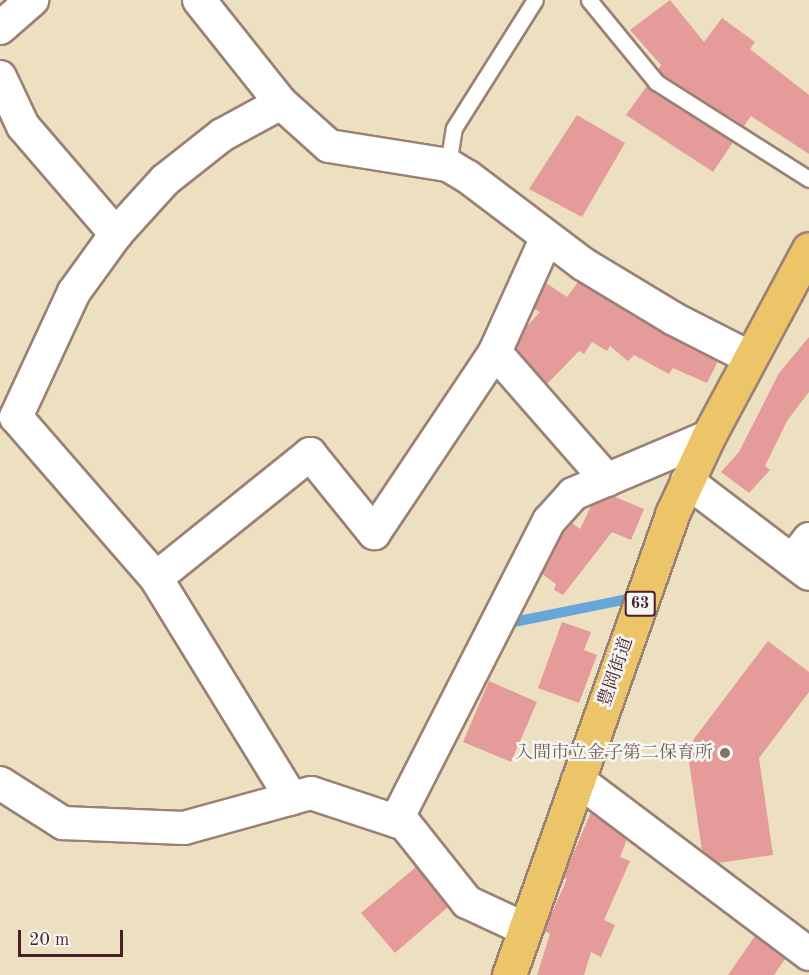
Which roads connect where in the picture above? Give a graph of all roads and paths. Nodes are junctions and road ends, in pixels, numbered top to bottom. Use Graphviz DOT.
graph roads {
  1 [pos="32,0"];
  2 [pos="199,0"];
  3 [pos="535,0"];
  4 [pos="589,0"];
  5 [pos="0,28"];
  6 [pos="0,77"];
  7 [pos="281,103"];
  8 [pos="12,134"];
  9 [pos="448,165"];
  10 [pos="809,179"];
  11 [pos="116,234"];
  12 [pos="547,237"];
  13 [pos="809,249"];
  14 [pos="495,352"];
  15 [pos="751,358"];
  16 [pos="708,437"];
  17 [pos="607,480"];
  18 [pos="687,481"];
  19 [pos="803,558"];
  20 [pos="156,578"];
  21 [pos="578,780"];
  22 [pos="0,783"];
  23 [pos="292,799"];
  24 [pos="396,821"];
  25 [pos="525,929"];
  26 [pos="809,954"];
  27 [pos="509,975"];
  1 -- 5 [label="street"];
  2 -- 7 [label="street"];
  3 -- 9 [label="lane"];
  4 -- 10 [label="lane"];
  6 -- 8 [label="street"];
  7 -- 9 [label="street"];
  7 -- 11 [label="street"];
  8 -- 11 [label="street"];
  9 -- 12 [label="street"];
  11 -- 20 [label="street"];
  12 -- 14 [label="street"];
  12 -- 15 [label="street"];
  13 -- 15 [label="main road, 豊岡街道 / 63"];
  14 -- 17 [label="street"];
  14 -- 20 [label="street"];
  15 -- 16 [label="main road, 豊岡街道 / 63"];
  16 -- 17 [label="street"];
  16 -- 18 [label="main road, 豊岡街道 / 63"];
  17 -- 24 [label="street"];
  18 -- 19 [label="street"];
  18 -- 21 [label="main road, 豊岡街道 / 63"];
  20 -- 23 [label="street"];
  21 -- 25 [label="main road, 豊岡街道 / 63"];
  21 -- 26 [label="street"];
  22 -- 23 [label="street"];
  23 -- 24 [label="street"];
  24 -- 25 [label="street"];
  25 -- 27 [label="main road, 豊岡街道 / 63"];
}
